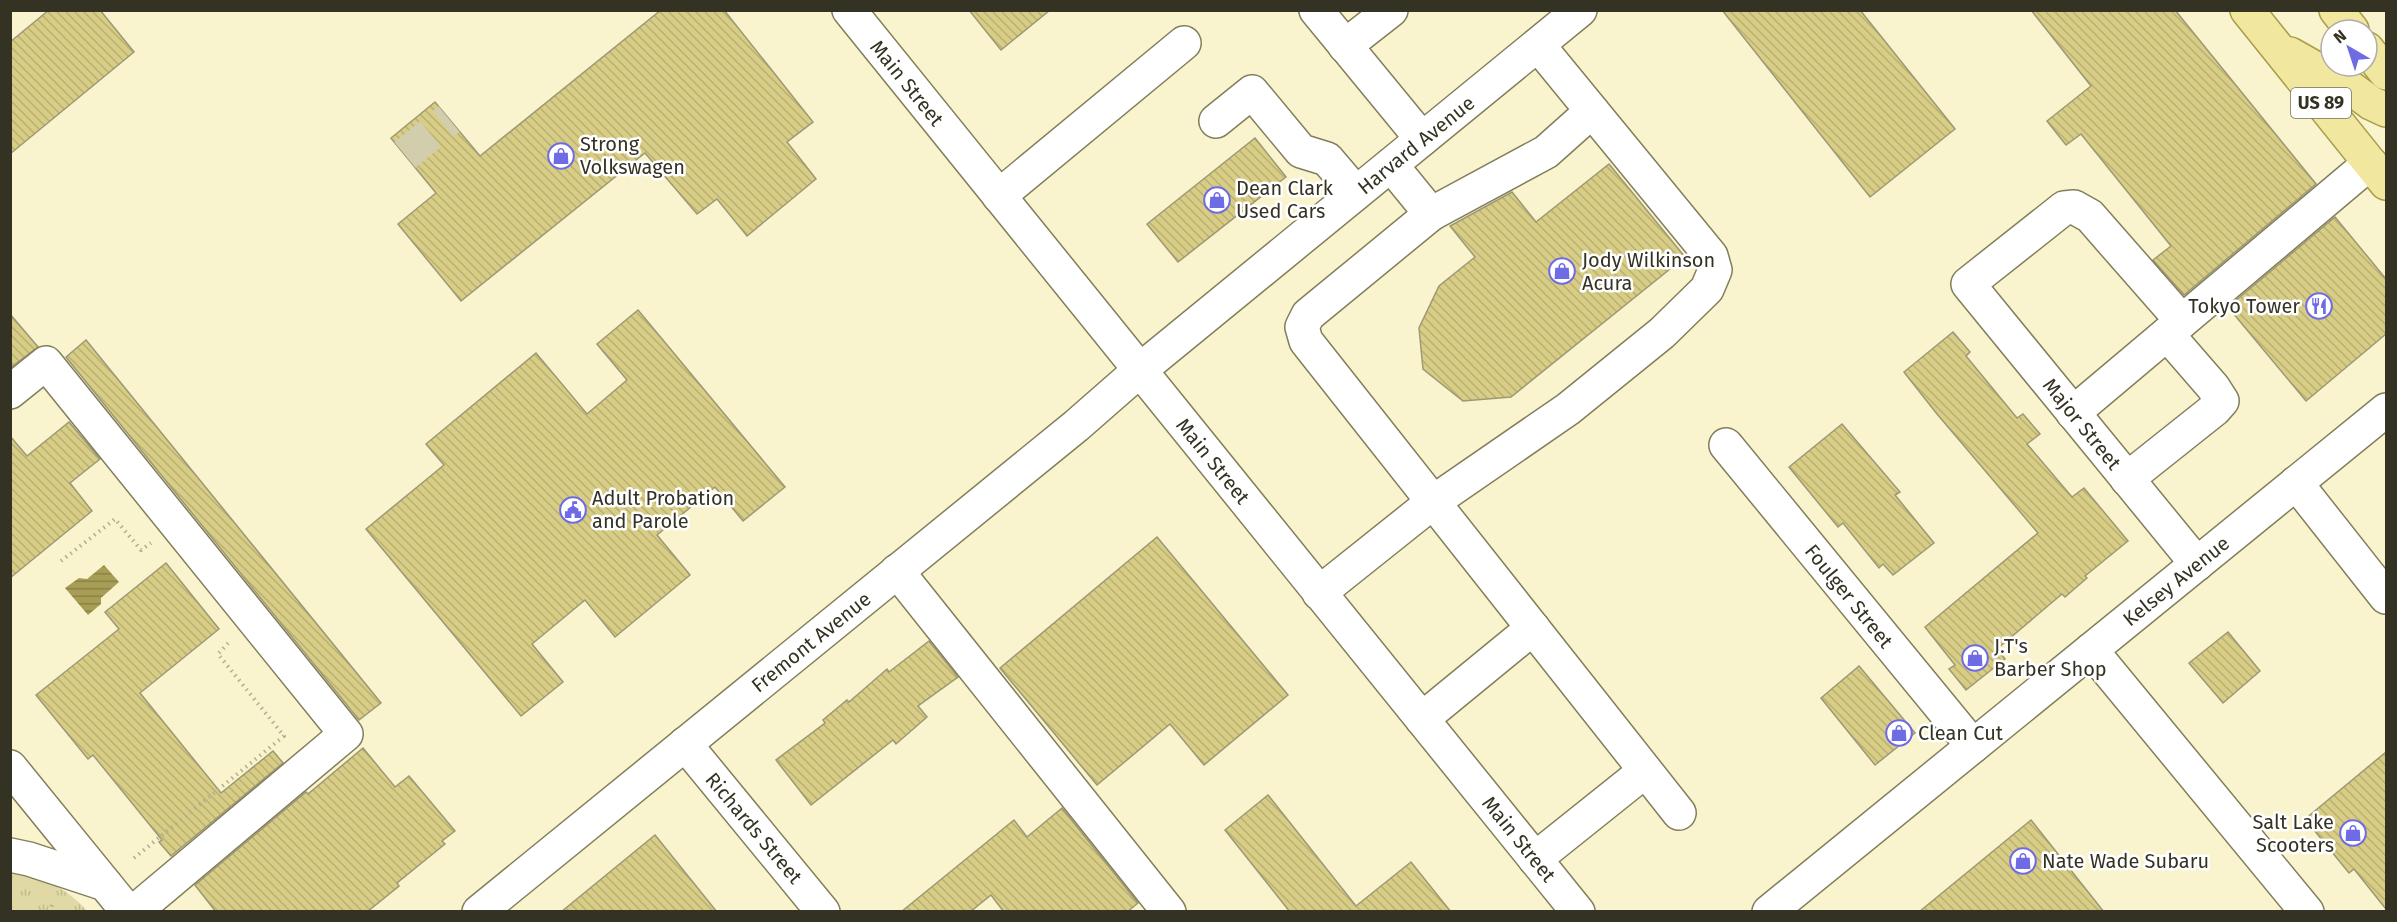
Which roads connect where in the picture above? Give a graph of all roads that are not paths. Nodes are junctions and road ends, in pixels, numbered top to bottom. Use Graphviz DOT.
graph roads {
  1 [pos="849,10"];
  2 [pos="1316,10"];
  3 [pos="1391,10"];
  4 [pos="1580,10"];
  5 [pos="2247,10"];
  6 [pos="1184,43"];
  7 [pos="2273,44"];
  8 [pos="1538,45"];
  9 [pos="1345,46"];
  10 [pos="2386,110"];
  11 [pos="1592,111"];
  12 [pos="1216,121"];
  13 [pos="1422,139"];
  14 [pos="1390,165"];
  15 [pos="2378,173"];
  16 [pos="1356,194"];
  17 [pos="999,196"];
  18 [pos="1431,214"];
  19 [pos="2174,328"];
  20 [pos="1140,370"];
  21 [pos="10,392"];
  22 [pos="2386,410"];
  23 [pos="2073,413"];
  24 [pos="1726,445"];
  25 [pos="2127,479"];
  26 [pos="2296,483"];
  27 [pos="1433,502"];
  28 [pos="2197,564"];
  29 [pos="897,572"];
  30 [pos="1319,592"];
  31 [pos="2386,597"];
  32 [pos="1533,628"];
  33 [pos="2091,650"];
  34 [pos="1422,719"];
  35 [pos="685,744"];
  36 [pos="1973,746"];
  37 [pos="10,767"];
  38 [pos="1646,771"];
  39 [pos="1679,813"];
  40 [pos="10,855"];
  41 [pos="1535,859"];
  42 [pos="105,884"];
  43 [pos="128,912"];
  44 [pos="134,912"];
  45 [pos="479,912"];
  46 [pos="823,912"];
  47 [pos="1169,912"];
  48 [pos="1578,912"];
  49 [pos="1769,912"];
  50 [pos="2307,912"];
  1 -- 17 [label="street, Main Street"];
  2 -- 9 [label="street"];
  3 -- 9 [label="street"];
  4 -- 8 [label="street, Harvard Avenue"];
  5 -- 7 [label="main road, US 89"];
  6 -- 17 [label="street"];
  7 -- 10 [label="main road"];
  7 -- 15 [label="main road, US 89"];
  8 -- 11 [label="street"];
  8 -- 13 [label="street, Harvard Avenue"];
  9 -- 13 [label="street"];
  11 -- 18 [label="street"];
  11 -- 27 [label="street"];
  12 -- 16 [label="street"];
  13 -- 14 [label="street, Harvard Avenue"];
  14 -- 16 [label="street, Harvard Avenue"];
  14 -- 18 [label="street"];
  15 -- 19 [label="street"];
  16 -- 20 [label="street, Harvard Avenue"];
  17 -- 20 [label="street, Main Street"];
  18 -- 27 [label="street"];
  19 -- 23 [label="street"];
  19 -- 23 [label="street, Major Street"];
  19 -- 25 [label="street"];
  20 -- 29 [label="street, Fremont Avenue"];
  20 -- 30 [label="street, Main Street"];
  21 -- 44 [label="street"];
  22 -- 26 [label="street, Kelsey Avenue"];
  23 -- 25 [label="street, Major Street"];
  24 -- 36 [label="street, Foulger Street"];
  25 -- 28 [label="street, Major Street"];
  26 -- 28 [label="street, Kelsey Avenue"];
  26 -- 31 [label="street"];
  27 -- 30 [label="street"];
  27 -- 32 [label="street"];
  28 -- 33 [label="street, Kelsey Avenue"];
  29 -- 35 [label="street, Fremont Avenue"];
  29 -- 47 [label="street"];
  30 -- 34 [label="street, Main Street"];
  32 -- 34 [label="street"];
  32 -- 38 [label="street"];
  33 -- 36 [label="street, Kelsey Avenue"];
  33 -- 50 [label="street"];
  34 -- 41 [label="street, Main Street"];
  35 -- 45 [label="street, Fremont Avenue"];
  35 -- 46 [label="street, Richards Street"];
  36 -- 49 [label="street, Kelsey Avenue"];
  37 -- 42 [label="street"];
  38 -- 39 [label="street"];
  38 -- 41 [label="street"];
  40 -- 42 [label="street"];
  41 -- 48 [label="street, Main Street"];
  42 -- 43 [label="street"];
}
